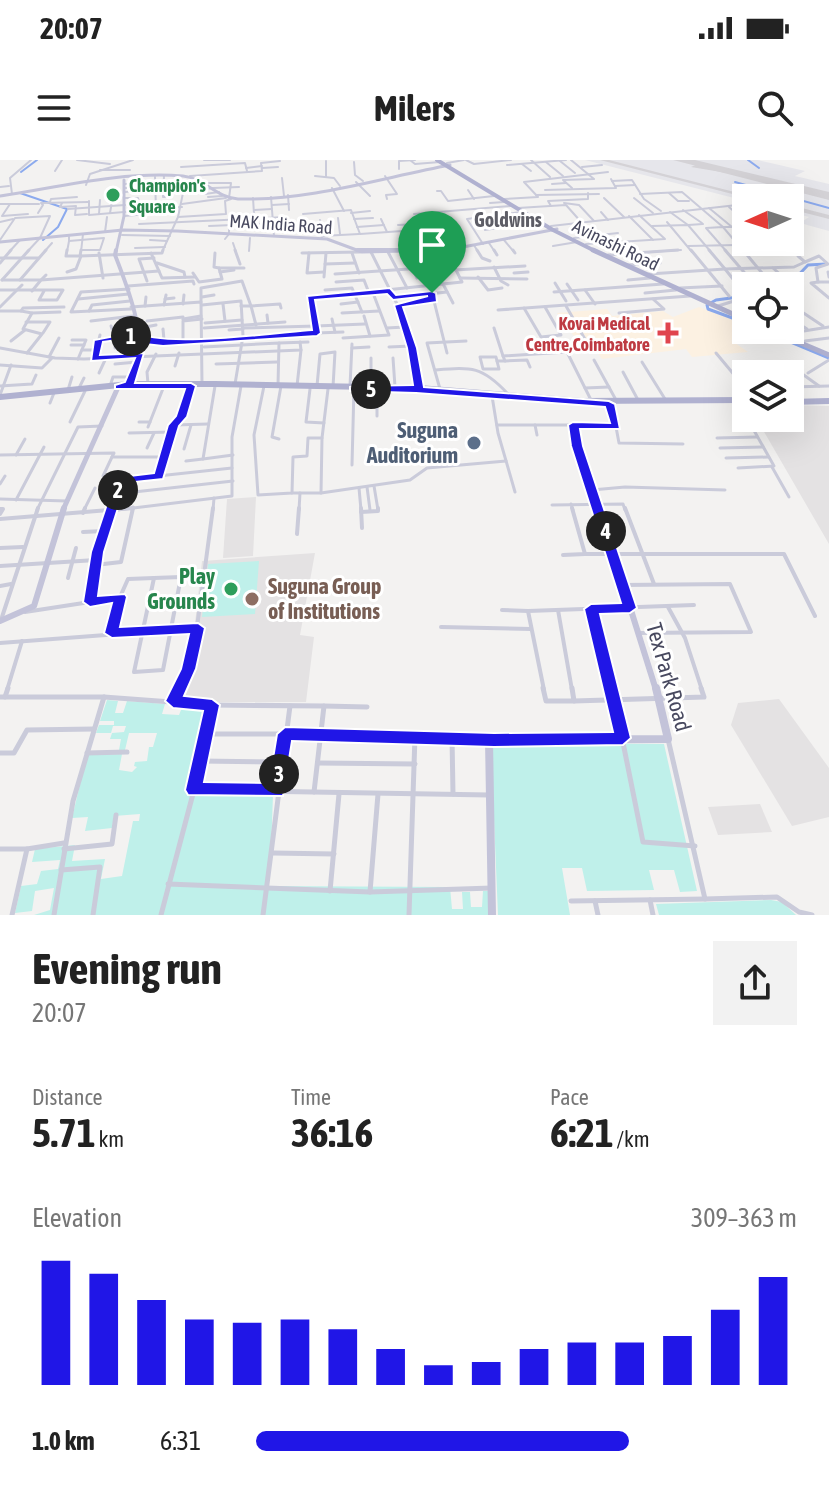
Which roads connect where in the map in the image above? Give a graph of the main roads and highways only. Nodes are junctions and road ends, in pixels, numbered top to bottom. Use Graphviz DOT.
graph roads {
  1 [pos="444,163"];
  2 [pos="504,200"];
  3 [pos="520,210"];
  4 [pos="554,228"];
  5 [pos="576,240"];
  6 [pos="649,276"];
  7 [pos="677,289"];
  8 [pos="711,304"];
  9 [pos="732,313"];
  10 [pos="804,341"];
  11 [pos="800,344"];
  12 [pos="829,358"];
  13 [pos="238,385"];
  14 [pos="119,386"];
  15 [pos="279,386"];
  16 [pos="314,388"];
  17 [pos="374,388"];
  18 [pos="81,390"];
  19 [pos="0,396"];
  20 [pos="829,400"];
  21 [pos="804,401"];
  22 [pos="732,402"];
  23 [pos="732,402"];
  24 [pos="611,403"];
  1 -- 2 [label="main road, Avinashi Road"];
  1 -- 2 [label="main road, Avinashi Road"];
  2 -- 3 [label="main road, Avinashi Road"];
  2 -- 3 [label="main road, Avinashi Road"];
  3 -- 4 [label="main road, Avinashi Road"];
  3 -- 4 [label="main road, Avinashi Road"];
  4 -- 5 [label="main road, Avinashi Road"];
  5 -- 6 [label="main road, Avinashi Road"];
  5 -- 6 [label="main road, Avinashi Road"];
  6 -- 7 [label="main road, Avinashi Road"];
  6 -- 7 [label="main road, Avinashi Road"];
  7 -- 8 [label="main road, Avinashi Road"];
  7 -- 8 [label="main road, Avinashi Road"];
  8 -- 9 [label="main road, Avinashi Road"];
  10 -- 12 [label="main road"];
  11 -- 12 [label="main road"];
  13 -- 14 [label="main road"];
  13 -- 14 [label="main road"];
  13 -- 15 [label="main road"];
  13 -- 15 [label="main road"];
  14 -- 18 [label="main road"];
  14 -- 18 [label="main road"];
  15 -- 16 [label="main road"];
  15 -- 16 [label="main road"];
  16 -- 17 [label="main road"];
  17 -- 24 [label="main road"];
  17 -- 24 [label="main road"];
  18 -- 19 [label="main road"];
  20 -- 21 [label="main road"];
  22 -- 24 [label="main road"];
  23 -- 24 [label="main road"];
}
